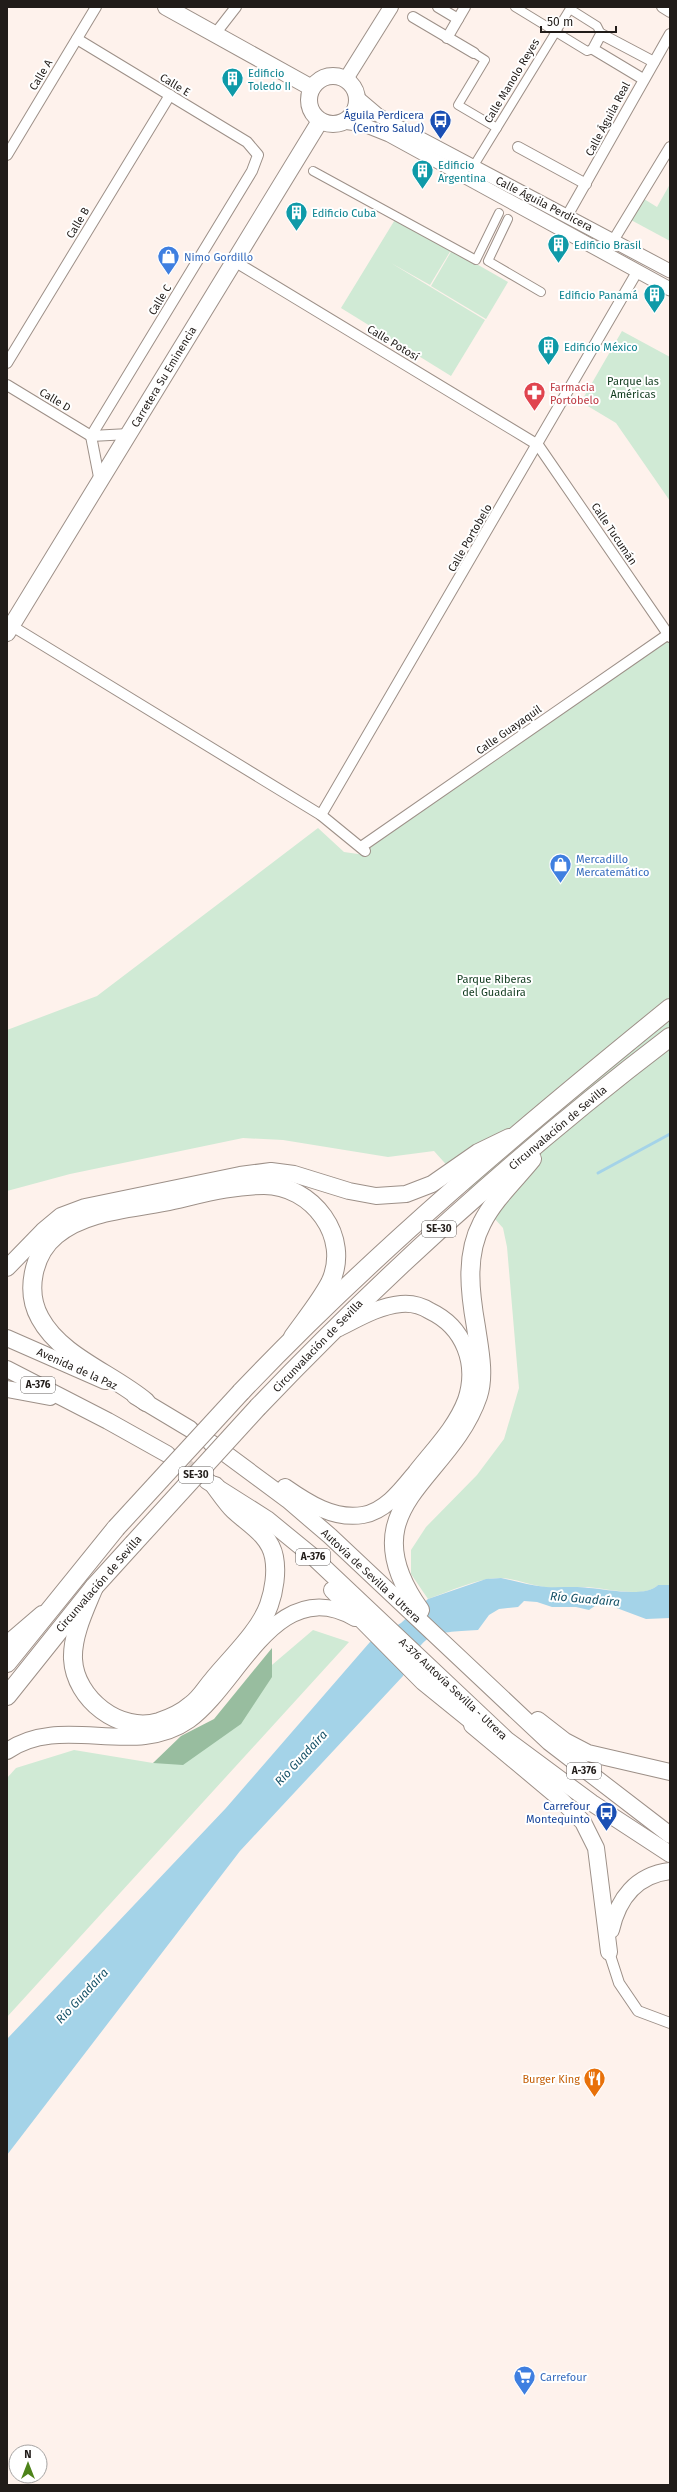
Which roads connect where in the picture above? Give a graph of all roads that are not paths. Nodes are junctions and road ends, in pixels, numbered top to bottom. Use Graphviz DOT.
graph roads {
  1 [pos="96,7"];
  2 [pos="166,7"];
  3 [pos="236,7"];
  4 [pos="391,7"];
  5 [pos="438,7"];
  6 [pos="465,7"];
  7 [pos="515,7"];
  8 [pos="662,7"];
  9 [pos="570,8"];
  10 [pos="670,12"];
  11 [pos="413,17"];
  12 [pos="458,19"];
  13 [pos="556,32"];
  14 [pos="215,34"];
  15 [pos="601,34"];
  16 [pos="670,34"];
  17 [pos="447,38"];
  18 [pos="77,39"];
  19 [pos="593,49"];
  20 [pos="474,53"];
  21 [pos="654,62"];
  22 [pos="346,79"];
  23 [pos="643,79"];
  24 [pos="312,88"];
  25 [pos="170,96"];
  26 [pos="358,98"];
  27 [pos="320,121"];
  28 [pos="343,122"];
  29 [pos="497,128"];
  30 [pos="518,147"];
  31 [pos="670,147"];
  32 [pos="7,154"];
  33 [pos="258,155"];
  34 [pos="473,167"];
  35 [pos="313,171"];
  36 [pos="586,184"];
  37 [pos="499,214"];
  38 [pos="567,216"];
  39 [pos="508,218"];
  40 [pos="613,240"];
  41 [pos="605,254"];
  42 [pos="234,261"];
  43 [pos="670,271"];
  44 [pos="637,272"];
  45 [pos="670,289"];
  46 [pos="541,292"];
  47 [pos="7,363"];
  48 [pos="7,385"];
  49 [pos="129,434"];
  50 [pos="91,436"];
  51 [pos="538,445"];
  52 [pos="100,482"];
  53 [pos="9,627"];
  54 [pos="669,635"];
  55 [pos="321,815"];
  56 [pos="670,1008"];
  57 [pos="670,1037"];
  58 [pos="556,1128"];
  59 [pos="517,1133"];
  60 [pos="7,1268"];
  61 [pos="7,1327"];
  62 [pos="327,1334"];
  63 [pos="293,1337"];
  64 [pos="7,1338"];
  65 [pos="7,1369"];
  66 [pos="107,1382"];
  67 [pos="7,1389"];
  68 [pos="69,1401"];
  69 [pos="146,1402"];
  70 [pos="190,1429"];
  71 [pos="211,1443"];
  72 [pos="167,1454"];
  73 [pos="242,1466"];
  74 [pos="211,1483"];
  75 [pos="94,1587"];
  76 [pos="404,1598"];
  77 [pos="51,1607"];
  78 [pos="420,1610"];
  79 [pos="367,1617"];
  80 [pos="7,1644"];
  81 [pos="460,1656"];
  82 [pos="7,1663"];
  83 [pos="427,1676"];
  84 [pos="7,1696"];
  85 [pos="506,1700"];
  86 [pos="453,1708"];
  87 [pos="7,1751"];
  88 [pos="670,1772"];
  89 [pos="592,1803"];
  90 [pos="670,1835"];
  91 [pos="670,1854"];
  92 [pos="670,1871"];
  93 [pos="609,1946"];
  94 [pos="670,2023"];
  1 -- 18 [label="street, Calle A"];
  2 -- 14 [label="main road"];
  3 -- 14 [label="street"];
  4 -- 22 [label="main road"];
  5 -- 12 [label="street"];
  6 -- 12 [label="street"];
  7 -- 13 [label="street"];
  8 -- 10 [label="street"];
  9 -- 13 [label="street, Calle Manolo Reyes"];
  9 -- 15 [label="street"];
  11 -- 17 [label="street"];
  12 -- 17 [label="street"];
  13 -- 19 [label="street"];
  13 -- 29 [label="street, Calle Manolo Reyes"];
  14 -- 24 [label="main road"];
  15 -- 19 [label="street"];
  15 -- 21 [label="street"];
  16 -- 21 [label="street, Calle Águila Real"];
  17 -- 20 [label="street"];
  18 -- 25 [label="street, Calle E"];
  18 -- 32 [label="street, Calle A"];
  19 -- 23 [label="street"];
  20 -- 29 [label="street"];
  21 -- 23 [label="street, Calle Águila Real"];
  22 -- 24 [label="main road"];
  22 -- 26 [label="main road"];
  23 -- 36 [label="street, Calle Águila Real"];
  24 -- 27 [label="main road"];
  25 -- 33 [label="street, Calle E"];
  25 -- 47 [label="street, Calle B"];
  26 -- 28 [label="main road"];
  26 -- 34 [label="street, Calle Águila Perdicera"];
  27 -- 28 [label="main road"];
  27 -- 42 [label="main road, Carretera Su Eminencia"];
  28 -- 41 [label="street, Calle Águila Perdicera"];
  29 -- 34 [label="street, Calle Manolo Reyes"];
  30 -- 36 [label="street"];
  31 -- 40 [label="street"];
  33 -- 50 [label="street, Calle C"];
  34 -- 38 [label="street, Calle Águila Perdicera"];
  35 -- 37 [label="street"];
  36 -- 38 [label="street, Calle Águila Real"];
  38 -- 40 [label="street, Calle Águila Perdicera"];
  39 -- 46 [label="street"];
  40 -- 41 [label="street"];
  40 -- 43 [label="street, Calle Águila Perdicera"];
  41 -- 44 [label="street, Calle Águila Perdicera"];
  42 -- 49 [label="main road, Carretera Su Eminencia"];
  42 -- 51 [label="street, Calle Potosí"];
  44 -- 45 [label="street, Calle Águila Perdicera"];
  44 -- 51 [label="street, Calle Portobelo"];
  48 -- 50 [label="street, Calle D"];
  49 -- 50 [label="street"];
  49 -- 52 [label="main road, Carretera Su Eminencia"];
  50 -- 52 [label="street"];
  51 -- 54 [label="street, Calle Tucumán"];
  51 -- 55 [label="street, Calle Portobelo"];
  52 -- 53 [label="main road, Carretera Su Eminencia"];
  53 -- 55 [label="street"];
  54 -- 55 [label="street, Calle Guayaquil"];
  56 -- 59 [label="highway, Circunvalación de Sevilla / SE-30"];
  57 -- 58 [label="highway, Circunvalación de Sevilla / SE-30"];
  58 -- 62 [label="highway, Circunvalación de Sevilla / SE-30"];
  58 -- 76 [label="highway"];
  59 -- 60 [label="main road"];
  59 -- 63 [label="highway, Circunvalación de Sevilla / SE-30"];
  61 -- 66 [label="main road"];
  62 -- 73 [label="main road"];
  62 -- 75 [label="highway, Circunvalación de Sevilla / SE-30, bridge"];
  63 -- 69 [label="highway"];
  63 -- 77 [label="highway, Circunvalación de Sevilla / SE-30, bridge"];
  64 -- 66 [label="main road, Avenida de la Paz"];
  65 -- 68 [label="main road, A-376"];
  66 -- 69 [label="main road, Avenida de la Paz"];
  67 -- 68 [label="main road"];
  68 -- 72 [label="main road, A-376"];
  69 -- 70 [label="main road"];
  71 -- 73 [label="main road, Autovía de Sevilla a Utrera / A-376"];
  73 -- 76 [label="main road, Autovía de Sevilla a Utrera / A-376"];
  74 -- 75 [label="highway"];
  74 -- 79 [label="main road"];
  75 -- 84 [label="highway, Circunvalación de Sevilla / SE-30"];
  76 -- 78 [label="highway"];
  76 -- 81 [label="main road, Autovía de Sevilla a Utrera / A-376"];
  77 -- 80 [label="main road"];
  77 -- 82 [label="highway, Circunvalación de Sevilla / SE-30"];
  78 -- 81 [label="main road"];
  79 -- 83 [label="main road"];
  79 -- 87 [label="main road"];
  81 -- 85 [label="main road, A-376"];
  83 -- 86 [label="main road"];
  83 -- 89 [label="main road, A-376 Autovía Sevilla - Utrera / A-376"];
  85 -- 88 [label="main road"];
  85 -- 90 [label="main road, A-376"];
  86 -- 89 [label="main road"];
  86 -- 93 [label="main road"];
  89 -- 91 [label="main road, A-376 Autovía Sevilla - Utrera / A-376"];
  92 -- 93 [label="main road"];
  93 -- 94 [label="street"];
}
